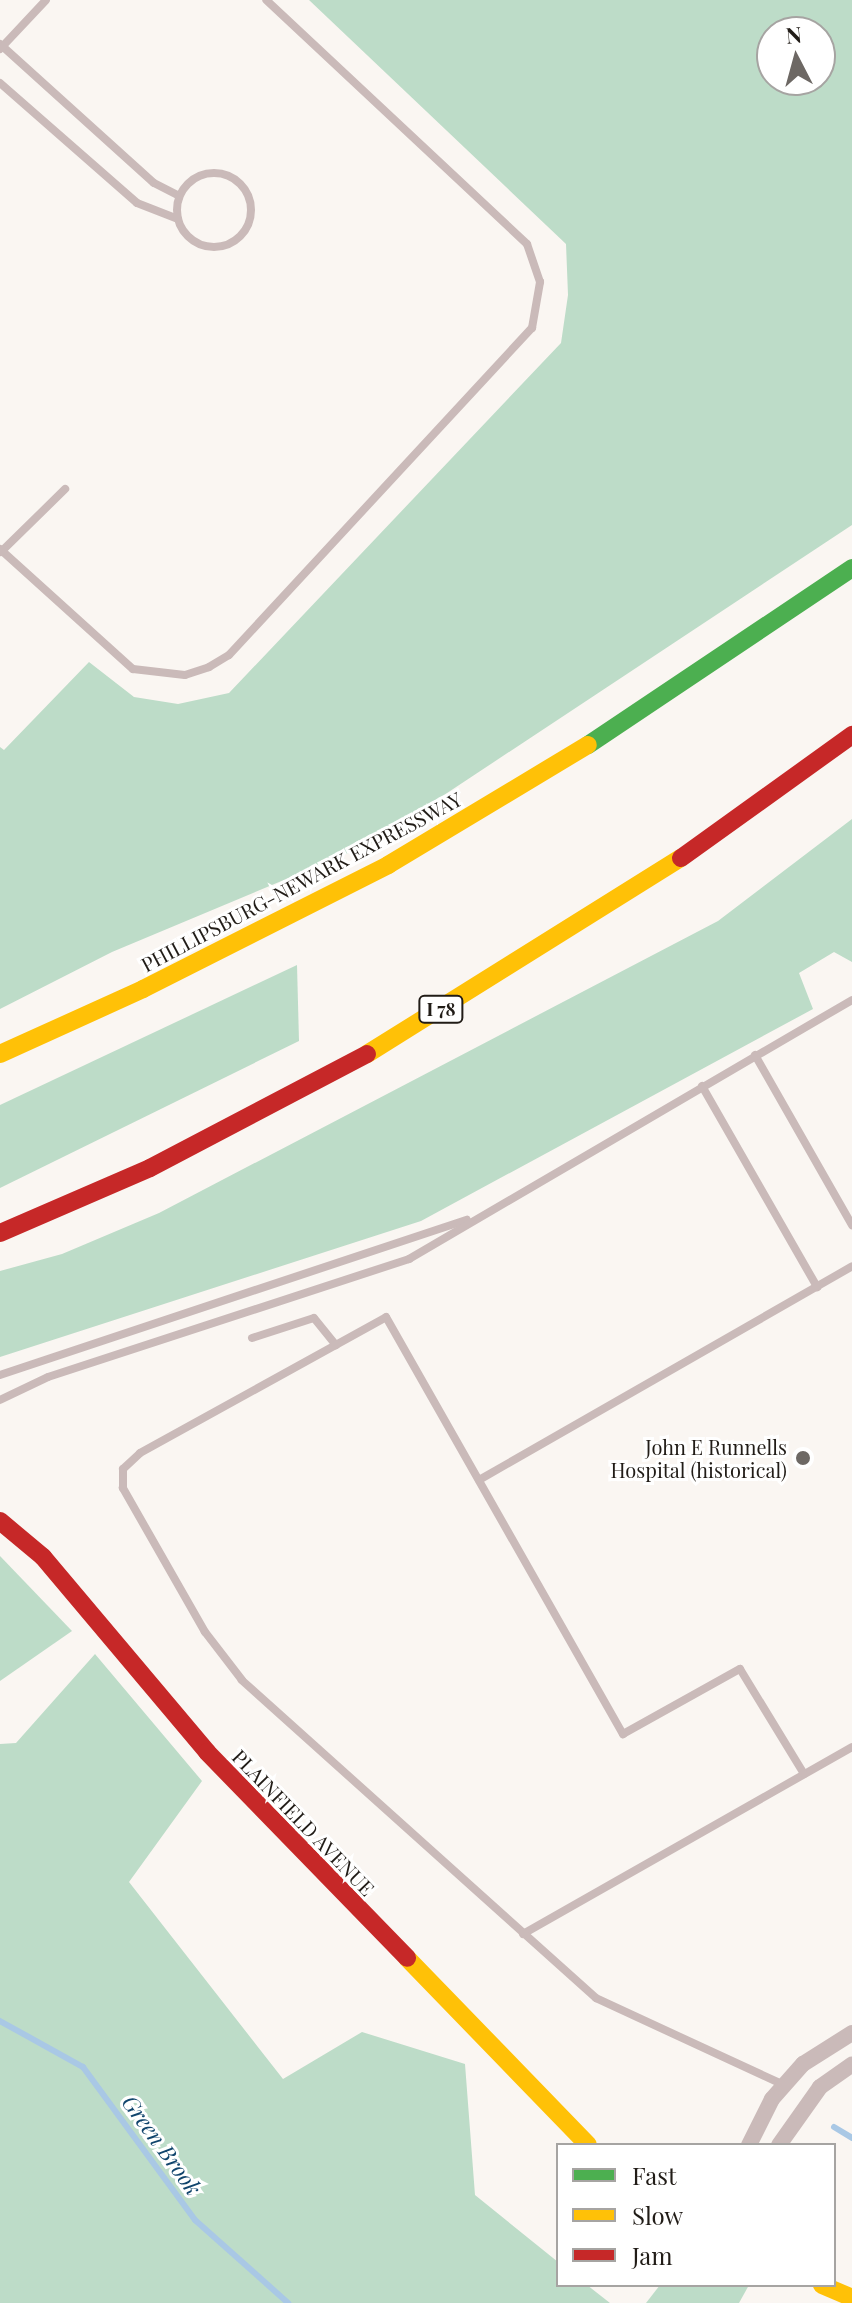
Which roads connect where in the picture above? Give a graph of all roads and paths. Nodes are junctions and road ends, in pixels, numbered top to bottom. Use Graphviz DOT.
graph roads {
  1 [pos="46,0"];
  2 [pos="266,0"];
  3 [pos="1,46"];
  4 [pos="0,83"];
  5 [pos="179,196"];
  6 [pos="178,219"];
  7 [pos="65,489"];
  8 [pos="1,551"];
  9 [pos="852,568"];
  10 [pos="852,735"];
  11 [pos="852,1000"];
  12 [pos="0,1054"];
  13 [pos="755,1055"];
  14 [pos="702,1086"];
  15 [pos="475,1217"];
  16 [pos="852,1225"];
  17 [pos="0,1233"];
  18 [pos="852,1266"];
  19 [pos="817,1287"];
  20 [pos="252,1338"];
  21 [pos="336,1345"];
  22 [pos="0,1375"];
  23 [pos="0,1400"];
  24 [pos="479,1480"];
  25 [pos="0,1521"];
  26 [pos="852,1747"];
  27 [pos="804,1774"];
  28 [pos="523,1934"];
  29 [pos="852,2033"];
  30 [pos="852,2065"];
  31 [pos="784,2085"];
  32 [pos="586,2143"];
  33 [pos="750,2143"];
  34 [pos="780,2143"];
  35 [pos="827,2287"];
  36 [pos="852,2298"];
  1 -- 3 [label="lane"];
  2 -- 8 [label="lane"];
  3 -- 5 [label="lane"];
  4 -- 6 [label="lane"];
  5 -- 6 [label="lane"];
  5 -- 6 [label="lane"];
  7 -- 8 [label="lane"];
  9 -- 12 [label="main road, PHILLIPSBURG-NEWARK EXPRESSWAY"];
  10 -- 17 [label="main road, I 78"];
  11 -- 13 [label="lane"];
  13 -- 14 [label="lane"];
  13 -- 16 [label="lane"];
  14 -- 15 [label="lane"];
  14 -- 19 [label="lane"];
  15 -- 22 [label="lane"];
  15 -- 23 [label="lane"];
  18 -- 19 [label="lane"];
  19 -- 24 [label="lane"];
  20 -- 21 [label="lane"];
  21 -- 24 [label="lane"];
  21 -- 28 [label="lane"];
  24 -- 27 [label="lane"];
  25 -- 32 [label="main road, PLAINFIELD AVENUE"];
  26 -- 27 [label="lane"];
  27 -- 28 [label="lane"];
  28 -- 31 [label="lane"];
  29 -- 31 [label="street"];
  30 -- 34 [label="street"];
  31 -- 33 [label="street"];
  35 -- 36 [label="main road"];
}
